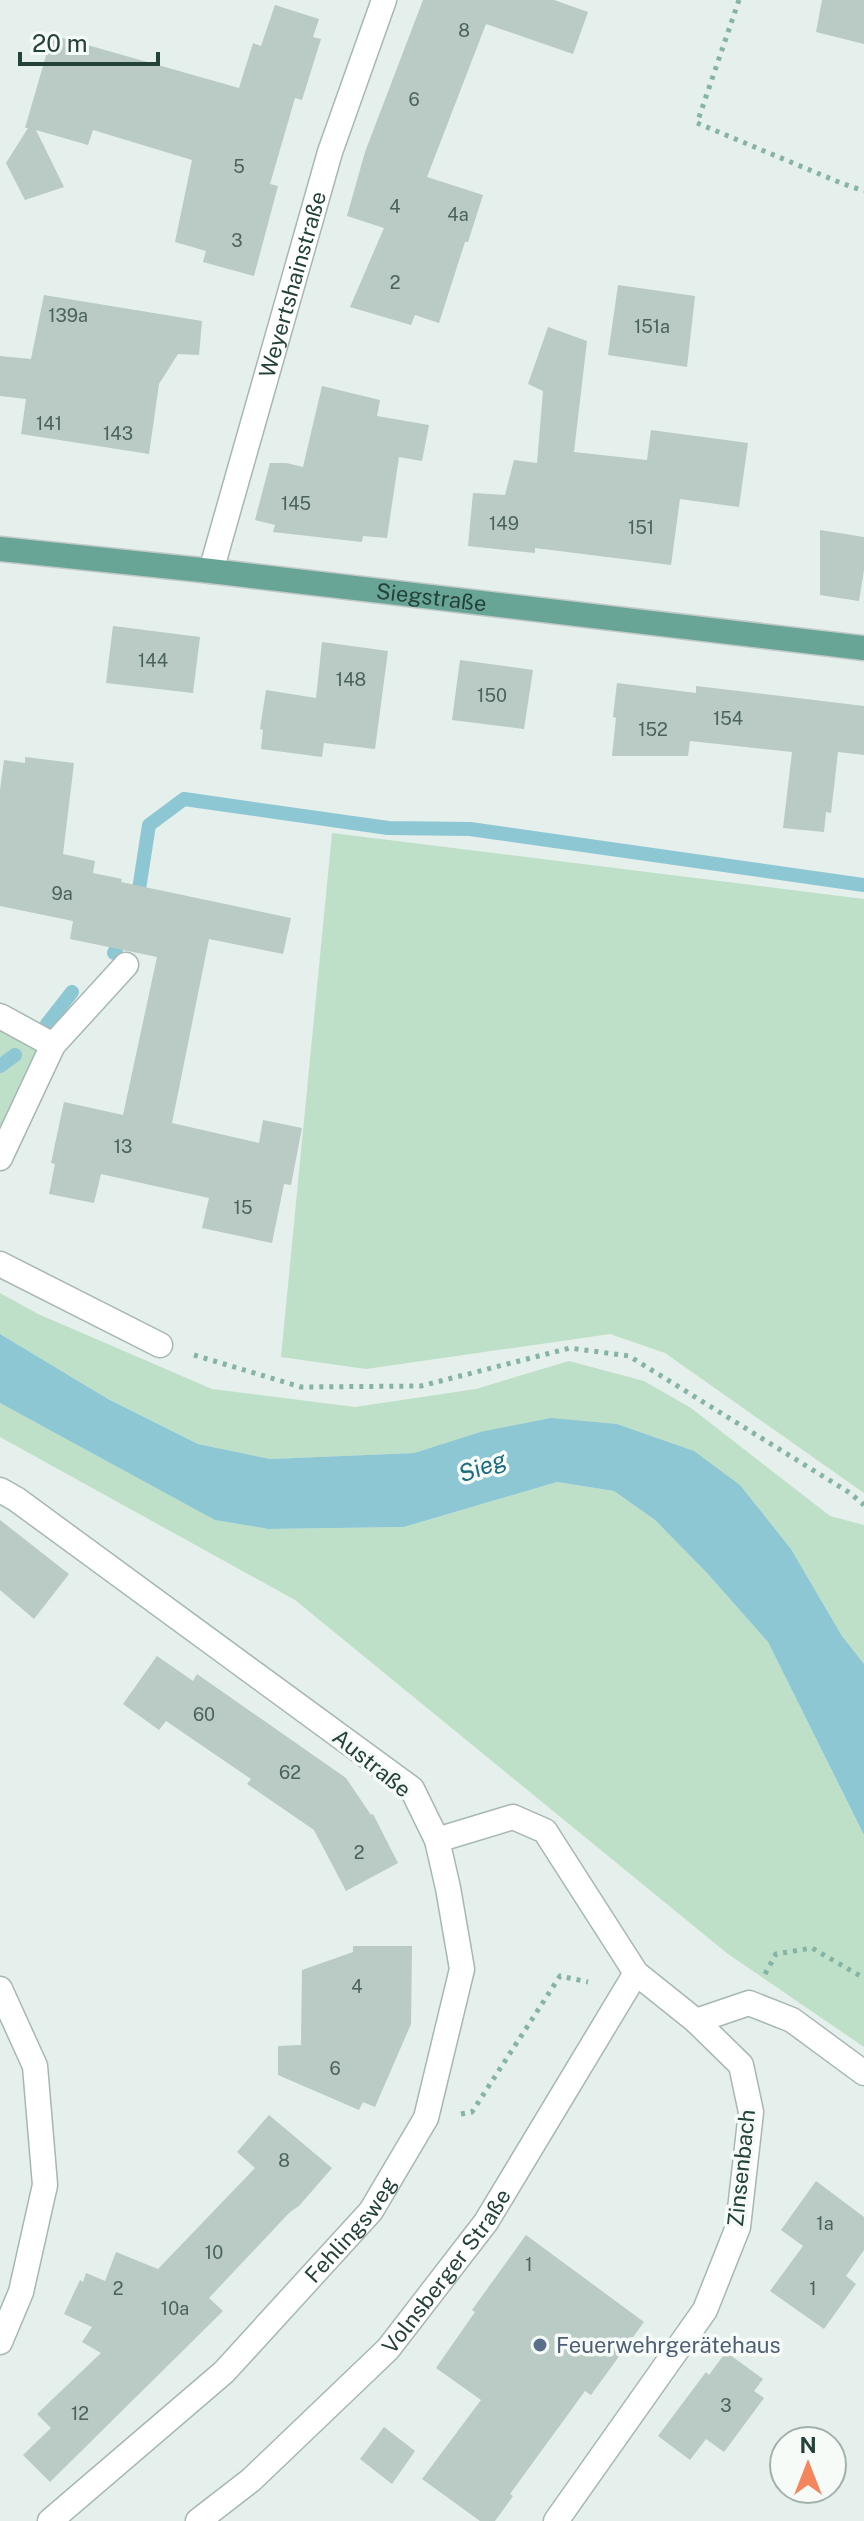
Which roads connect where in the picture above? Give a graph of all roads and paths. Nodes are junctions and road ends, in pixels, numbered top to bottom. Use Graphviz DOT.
graph roads {
  1 [pos="384,0"];
  2 [pos="739,0"];
  3 [pos="864,191"];
  4 [pos="0,549"];
  5 [pos="211,571"];
  6 [pos="864,648"];
  7 [pos="126,965"];
  8 [pos="0,1016"];
  9 [pos="53,1045"];
  10 [pos="0,1158"];
  11 [pos="0,1264"];
  12 [pos="160,1345"];
  13 [pos="0,1490"];
  14 [pos="864,1505"];
  15 [pos="437,1840"];
  16 [pos="864,1978"];
  17 [pos="630,1982"];
  18 [pos="0,1989"];
  19 [pos="749,2003"];
  20 [pos="696,2021"];
  21 [pos="864,2073"];
  22 [pos="426,2118"];
  23 [pos="0,2342"];
  24 [pos="50,2521"];
  25 [pos="198,2521"];
  26 [pos="556,2521"];
  1 -- 5 [label="street, Weyertshainstraße"];
  2 -- 3 [label="path"];
  4 -- 5 [label="main road, Siegstraße"];
  5 -- 6 [label="main road, Siegstraße"];
  7 -- 9 [label="street"];
  8 -- 9 [label="street"];
  9 -- 10 [label="street"];
  11 -- 12 [label="street"];
  12 -- 14 [label="path"];
  13 -- 15 [label="street, Austraße"];
  15 -- 17 [label="street"];
  15 -- 22 [label="street, Fehlingsweg"];
  16 -- 19 [label="path"];
  17 -- 20 [label="street"];
  17 -- 22 [label="path"];
  17 -- 25 [label="street, Volnsberger Straße"];
  18 -- 23 [label="street"];
  19 -- 20 [label="street"];
  19 -- 21 [label="street"];
  20 -- 26 [label="street, Zinsenbach"];
  22 -- 24 [label="street, Fehlingsweg"];
}
